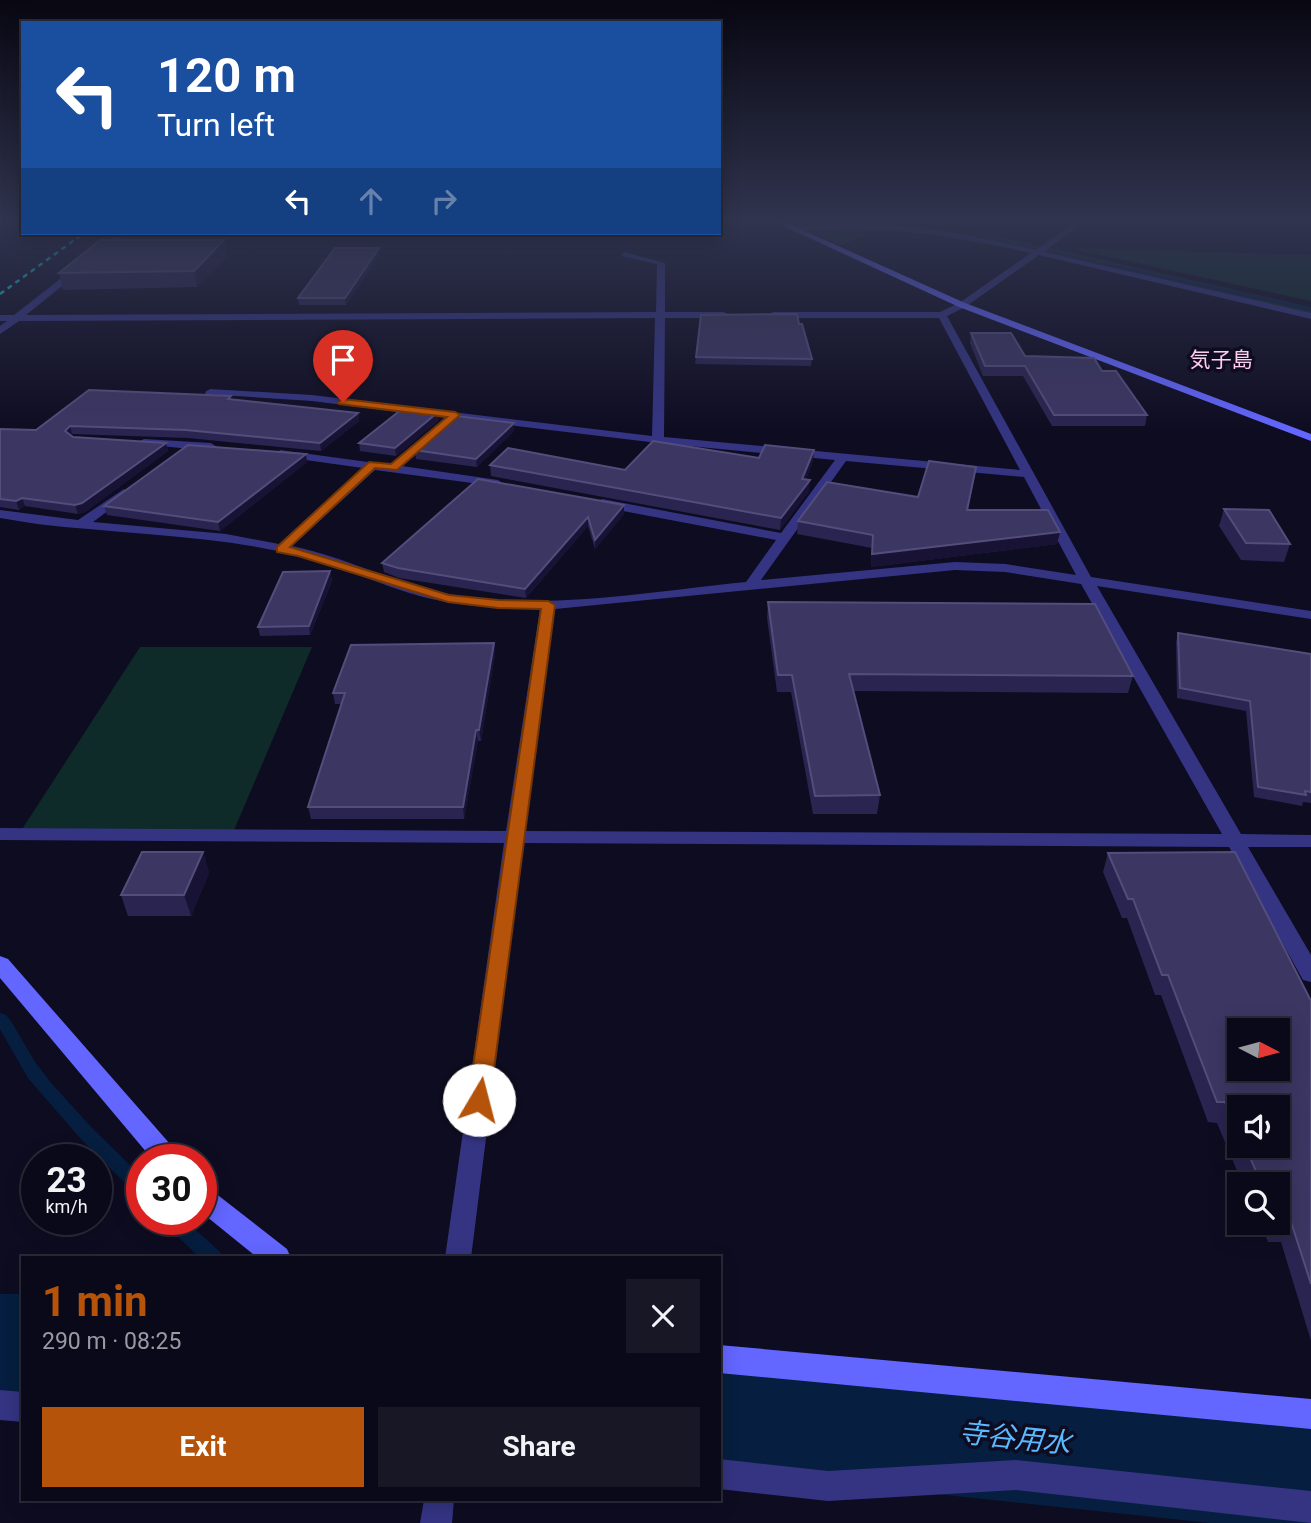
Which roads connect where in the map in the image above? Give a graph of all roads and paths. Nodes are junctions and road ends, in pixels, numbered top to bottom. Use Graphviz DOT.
graph roads {
  1 [pos="53,289"];
  2 [pos="661,289"];
  3 [pos="928,289"];
  4 [pos="984,289"];
  5 [pos="1201,289"];
  6 [pos="1226,289"];
  7 [pos="962,304"];
  8 [pos="1311,307"];
  9 [pos="661,315"];
  10 [pos="729,315"];
  11 [pos="767,315"];
  12 [pos="942,315"];
  13 [pos="1311,316"];
  14 [pos="0,318"];
  15 [pos="17,318"];
  16 [pos="0,331"];
  17 [pos="210,392"];
  18 [pos="455,415"];
  19 [pos="1311,438"];
  20 [pos="658,440"];
  21 [pos="129,441"];
  22 [pos="188,445"];
  23 [pos="229,448"];
  24 [pos="270,452"];
  25 [pos="843,457"];
  26 [pos="167,461"];
  27 [pos="373,465"];
  28 [pos="393,468"];
  29 [pos="1028,474"];
  30 [pos="134,485"];
  31 [pos="507,485"];
  32 [pos="586,500"];
  33 [pos="0,514"];
  34 [pos="80,525"];
  35 [pos="784,538"];
  36 [pos="281,549"];
  37 [pos="1086,580"];
  38 [pos="750,586"];
  39 [pos="548,605"];
  40 [pos="1311,615"];
  41 [pos="0,834"];
  42 [pos="514,837"];
  43 [pos="1235,841"];
  44 [pos="1311,841"];
  45 [pos="0,964"];
  46 [pos="1311,974"];
  47 [pos="154,1144"];
  48 [pos="217,1210"];
  49 [pos="275,1256"];
  50 [pos="458,1256"];
  51 [pos="721,1359"];
  52 [pos="0,1405"];
  53 [pos="21,1407"];
  54 [pos="1311,1414"];
  55 [pos="721,1474"];
  56 [pos="439,1501"];
  57 [pos="1311,1507"];
  58 [pos="436,1523"];
  1 -- 15 [label="street"];
  2 -- 9 [label="street"];
  3 -- 7 [label="main road"];
  4 -- 7 [label="street"];
  5 -- 13 [label="street"];
  6 -- 8 [label="street"];
  7 -- 12 [label="street"];
  7 -- 19 [label="main road"];
  9 -- 10 [label="street"];
  9 -- 15 [label="street"];
  9 -- 20 [label="street"];
  11 -- 12 [label="street"];
  12 -- 29 [label="street"];
  14 -- 15 [label="street"];
  15 -- 16 [label="street"];
  17 -- 18 [label="street"];
  18 -- 20 [label="street"];
  18 -- 28 [label="street"];
  20 -- 25 [label="street"];
  21 -- 22 [label="street"];
  22 -- 23 [label="street"];
  22 -- 26 [label="street"];
  24 -- 27 [label="street"];
  25 -- 29 [label="street"];
  25 -- 35 [label="street"];
  27 -- 28 [label="street"];
  27 -- 36 [label="street"];
  28 -- 31 [label="street"];
  29 -- 37 [label="street"];
  30 -- 34 [label="street"];
  32 -- 35 [label="street"];
  33 -- 34 [label="street"];
  34 -- 36 [label="street"];
  35 -- 38 [label="street"];
  36 -- 39 [label="street"];
  37 -- 38 [label="street"];
  37 -- 40 [label="street"];
  37 -- 43 [label="street"];
  38 -- 39 [label="street"];
  39 -- 42 [label="street"];
  41 -- 42 [label="street"];
  42 -- 43 [label="street"];
  42 -- 50 [label="street"];
  43 -- 44 [label="street"];
  43 -- 46 [label="street"];
  45 -- 47 [label="main road"];
  48 -- 49 [label="main road"];
  51 -- 54 [label="main road"];
  52 -- 53 [label="street"];
  55 -- 57 [label="street"];
  56 -- 58 [label="street"];
}
